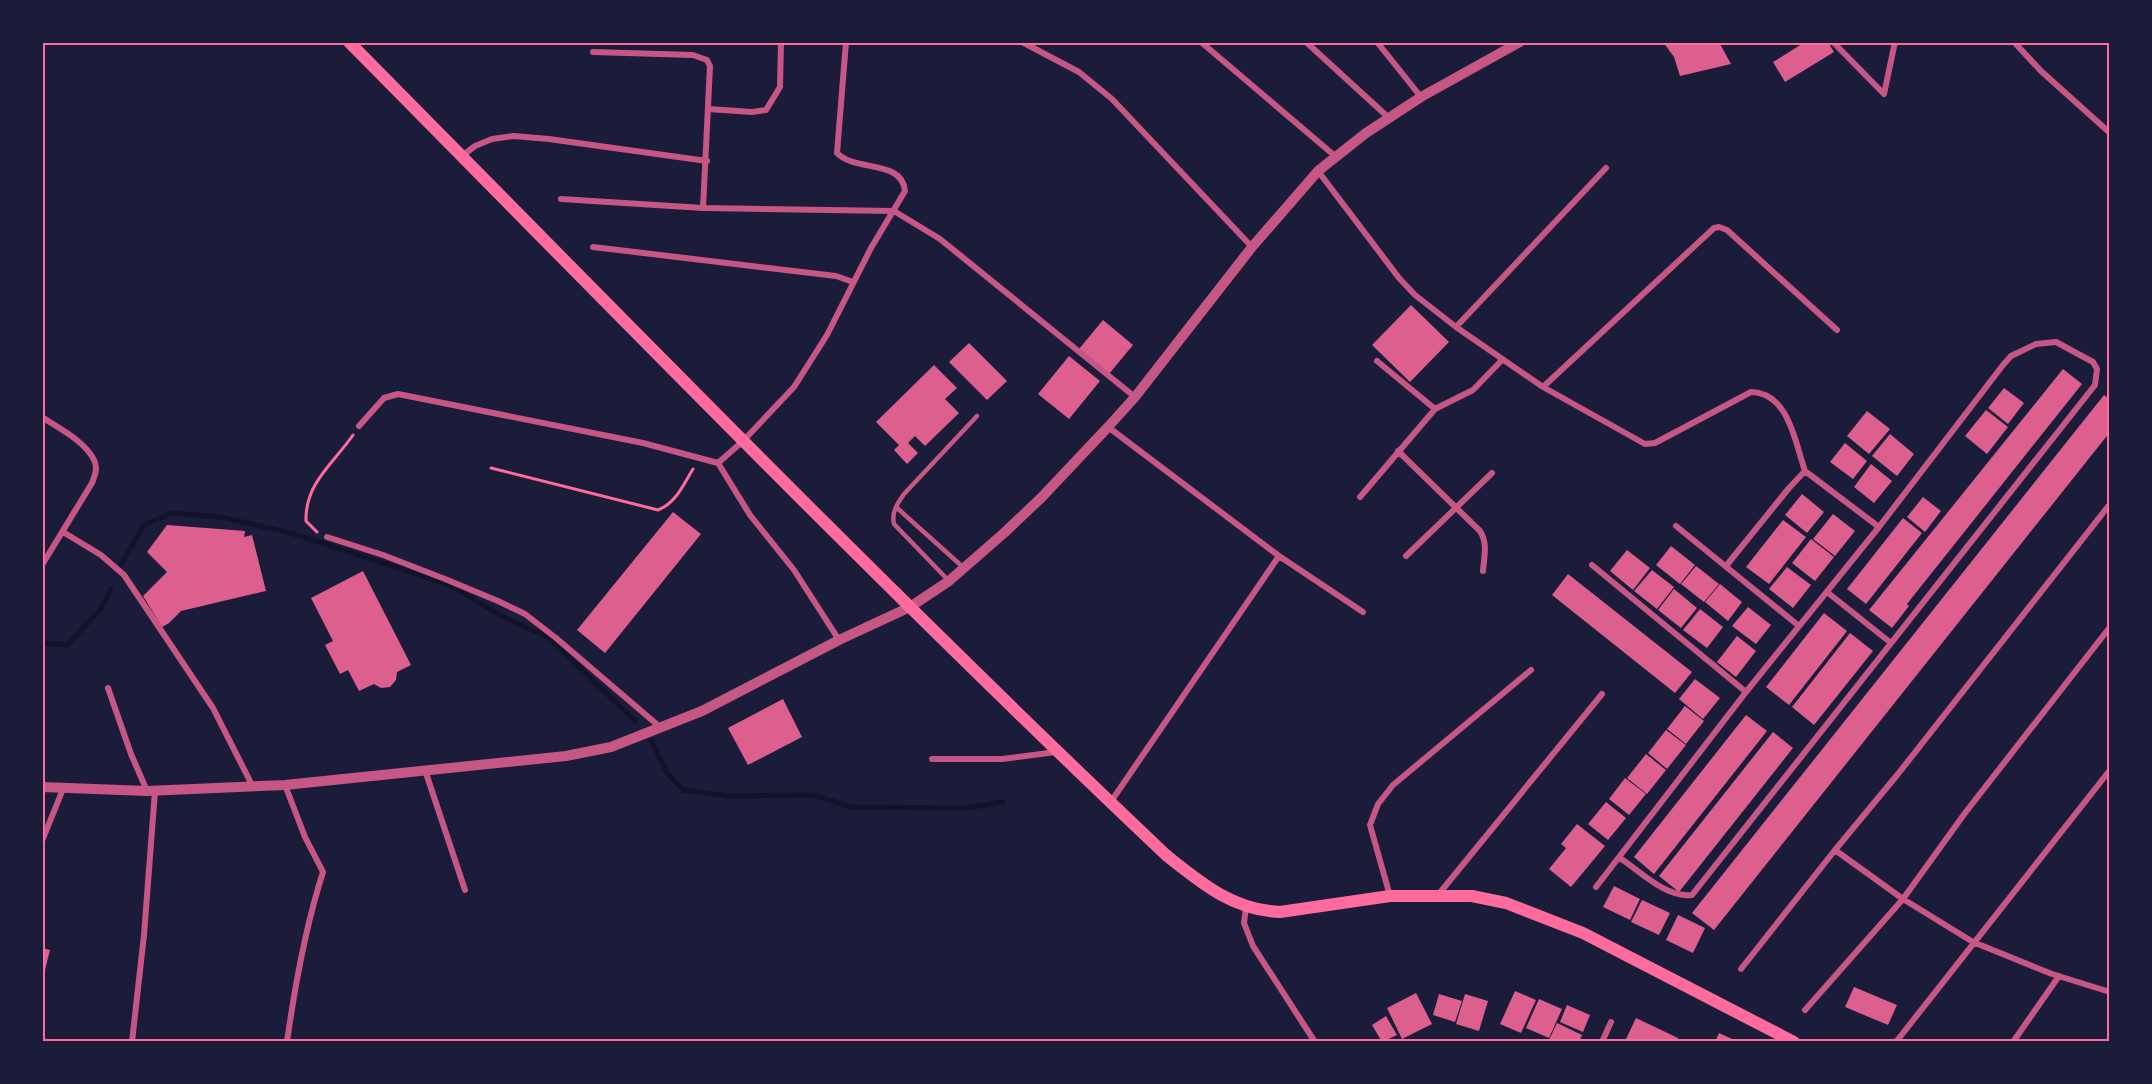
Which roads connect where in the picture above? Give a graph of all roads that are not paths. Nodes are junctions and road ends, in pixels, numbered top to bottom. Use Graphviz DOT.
graph roads {
  1 [pos="350,42"];
  2 [pos="781,42"];
  3 [pos="846,42"];
  4 [pos="1022,42"];
  5 [pos="1201,42"];
  6 [pos="1306,42"];
  7 [pos="1377,42"];
  8 [pos="1520,42"];
  9 [pos="1833,42"];
  10 [pos="1895,42"];
  11 [pos="2014,42"];
  12 [pos="593,52"];
  13 [pos="1421,97"];
  14 [pos="708,109"];
  15 [pos="1389,118"];
  16 [pos="2110,133"];
  17 [pos="462,156"];
  18 [pos="1335,156"];
  19 [pos="706,161"];
  20 [pos="1606,168"];
  21 [pos="1318,171"];
  22 [pos="561,199"];
  23 [pos="703,208"];
  24 [pos="894,211"];
  25 [pos="593,247"];
  26 [pos="1252,247"];
  27 [pos="853,282"];
  28 [pos="1456,327"];
  29 [pos="1837,330"];
  30 [pos="1502,360"];
  31 [pos="1377,361"];
  32 [pos="1543,387"];
  33 [pos="1135,397"];
  34 [pos="1435,409"];
  35 [pos="977,416"];
  36 [pos="42,417"];
  37 [pos="358,426"];
  38 [pos="1108,427"];
  39 [pos="743,441"];
  40 [pos="1398,451"];
  41 [pos="718,463"];
  42 [pos="1805,471"];
  43 [pos="1492,472"];
  44 [pos="1360,497"];
  45 [pos="2110,504"];
  46 [pos="896,507"];
  47 [pos="1456,507"];
  48 [pos="1676,526"];
  49 [pos="1880,527"];
  50 [pos="63,532"];
  51 [pos="327,537"];
  52 [pos="1279,556"];
  53 [pos="1406,556"];
  54 [pos="42,565"];
  55 [pos="1592,565"];
  56 [pos="1726,566"];
  57 [pos="964,568"];
  58 [pos="1483,571"];
  59 [pos="949,581"];
  60 [pos="1827,592"];
  61 [pos="910,607"];
  62 [pos="1363,612"];
  63 [pos="1799,626"];
  64 [pos="2110,627"];
  65 [pos="839,640"];
  66 [pos="1891,643"];
  67 [pos="1531,670"];
  68 [pos="108,688"];
  69 [pos="1746,692"];
  70 [pos="1602,694"];
  71 [pos="660,727"];
  72 [pos="1057,752"];
  73 [pos="932,759"];
  74 [pos="425,770"];
  75 [pos="2110,770"];
  76 [pos="285,785"];
  77 [pos="253,787"];
  78 [pos="43,788"];
  79 [pos="63,789"];
  80 [pos="151,791"];
  81 [pos="1110,802"];
  82 [pos="42,841"];
  83 [pos="1834,850"];
  84 [pos="1620,858"];
  85 [pos="1596,887"];
  86 [pos="465,890"];
  87 [pos="1438,895"];
  88 [pos="1390,896"];
  89 [pos="1902,899"];
  90 [pos="1246,907"];
  91 [pos="1973,942"];
  92 [pos="1741,969"];
  93 [pos="2059,976"];
  94 [pos="2110,992"];
  95 [pos="1805,1010"];
  96 [pos="1611,1022"];
  97 [pos="132,1042"];
  98 [pos="287,1042"];
  99 [pos="1315,1042"];
  100 [pos="1602,1042"];
  101 [pos="1794,1042"];
  102 [pos="1896,1042"];
  103 [pos="2013,1042"];
  1 -- 17 [label="main road"];
  2 -- 14 [label="street"];
  3 -- 24 [label="street"];
  4 -- 26 [label="street"];
  5 -- 18 [label="street"];
  6 -- 15 [label="street"];
  7 -- 13 [label="street"];
  8 -- 13 [label="street"];
  9 -- 10 [label="street"];
  11 -- 16 [label="street"];
  12 -- 14 [label="street"];
  13 -- 15 [label="street"];
  14 -- 19 [label="street"];
  15 -- 18 [label="street"];
  17 -- 19 [label="street"];
  17 -- 39 [label="main road"];
  18 -- 21 [label="street"];
  19 -- 23 [label="street"];
  20 -- 28 [label="street"];
  21 -- 26 [label="street"];
  21 -- 28 [label="street"];
  22 -- 23 [label="street"];
  23 -- 24 [label="street"];
  24 -- 27 [label="street"];
  24 -- 33 [label="street"];
  25 -- 27 [label="street"];
  26 -- 33 [label="street"];
  27 -- 39 [label="street"];
  28 -- 30 [label="street"];
  29 -- 32 [label="street"];
  30 -- 32 [label="street"];
  30 -- 34 [label="street"];
  31 -- 34 [label="street"];
  32 -- 42 [label="street"];
  33 -- 38 [label="street"];
  34 -- 40 [label="street"];
  35 -- 46 [label="lane"];
  36 -- 50 [label="street"];
  37 -- 41 [label="street"];
  38 -- 52 [label="street"];
  38 -- 57 [label="street"];
  39 -- 41 [label="street"];
  39 -- 61 [label="main road"];
  40 -- 44 [label="street"];
  40 -- 47 [label="street"];
  41 -- 65 [label="street"];
  42 -- 49 [label="street"];
  42 -- 56 [label="street"];
  43 -- 47 [label="street"];
  45 -- 83 [label="street"];
  46 -- 57 [label="lane"];
  46 -- 59 [label="lane"];
  47 -- 53 [label="street"];
  47 -- 58 [label="street"];
  48 -- 56 [label="street"];
  49 -- 60 [label="street"];
  49 -- 66 [label="street"];
  50 -- 54 [label="street"];
  50 -- 77 [label="street"];
  51 -- 71 [label="street"];
  52 -- 62 [label="street"];
  52 -- 81 [label="street"];
  55 -- 69 [label="street"];
  56 -- 63 [label="street"];
  57 -- 59 [label="street"];
  59 -- 61 [label="street"];
  60 -- 63 [label="street"];
  60 -- 66 [label="street"];
  61 -- 65 [label="street"];
  61 -- 72 [label="main road"];
  63 -- 69 [label="street"];
  64 -- 89 [label="street"];
  65 -- 71 [label="street"];
  66 -- 84 [label="street"];
  67 -- 88 [label="street"];
  68 -- 80 [label="street"];
  69 -- 84 [label="street"];
  70 -- 87 [label="street"];
  71 -- 74 [label="street"];
  72 -- 73 [label="street"];
  72 -- 81 [label="main road"];
  74 -- 76 [label="street"];
  74 -- 86 [label="street"];
  75 -- 91 [label="street"];
  76 -- 77 [label="street"];
  76 -- 98 [label="street"];
  77 -- 80 [label="street"];
  78 -- 79 [label="street"];
  79 -- 80 [label="street"];
  79 -- 82 [label="street"];
  80 -- 97 [label="street"];
  81 -- 90 [label="main road"];
  83 -- 89 [label="street"];
  83 -- 92 [label="street"];
  84 -- 85 [label="street"];
  87 -- 88 [label="main road"];
  87 -- 101 [label="main road"];
  88 -- 90 [label="main road"];
  89 -- 91 [label="street"];
  89 -- 95 [label="street"];
  90 -- 99 [label="street"];
  91 -- 93 [label="street"];
  91 -- 102 [label="street"];
  93 -- 94 [label="street"];
  93 -- 103 [label="street"];
  96 -- 100 [label="street"];
}
